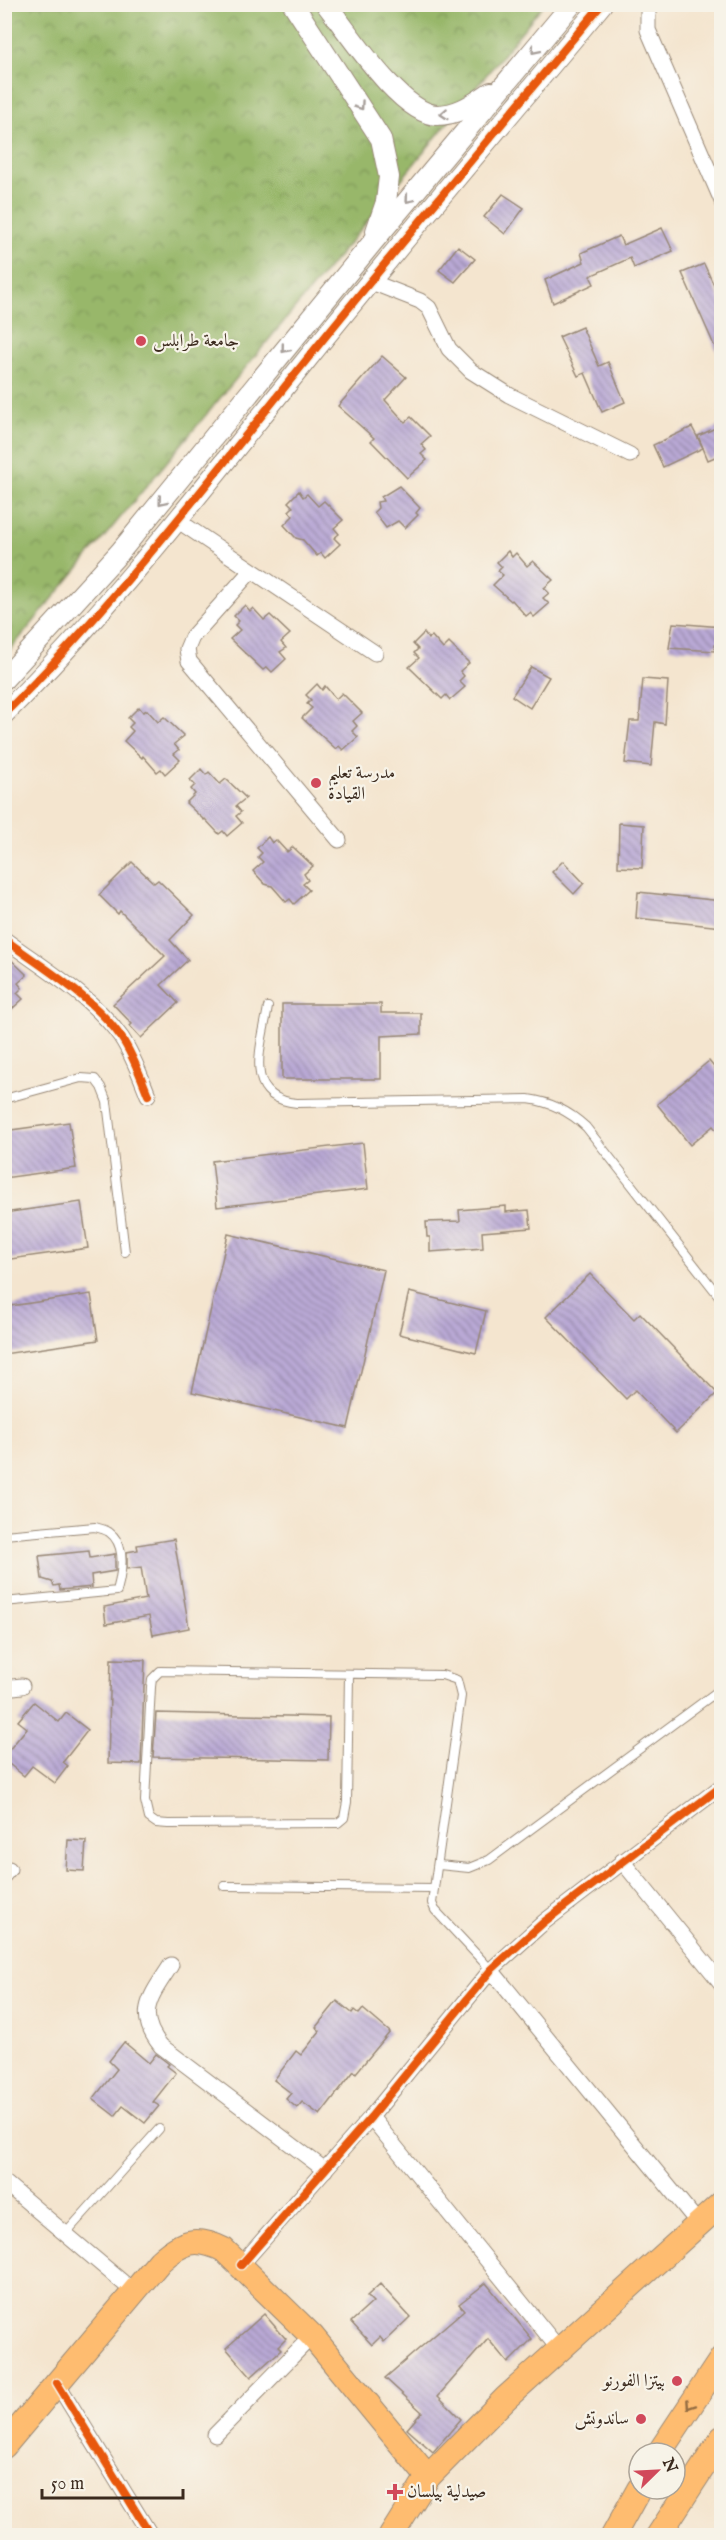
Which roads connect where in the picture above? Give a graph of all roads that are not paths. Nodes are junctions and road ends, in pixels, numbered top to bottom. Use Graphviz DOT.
graph roads {
  1 [pos="324,4"];
  2 [pos="572,4"];
  3 [pos="602,4"];
  4 [pos="653,4"];
  5 [pos="298,11"];
  6 [pos="360,48"];
  7 [pos="334,69"];
  8 [pos="513,76"];
  9 [pos="722,201"];
  10 [pos="372,243"];
  11 [pos="369,281"];
  12 [pos="630,455"];
  13 [pos="177,520"];
  14 [pos="251,571"];
  15 [pos="375,653"];
  16 [pos="4,679"];
  17 [pos="4,714"];
  18 [pos="339,840"];
  19 [pos="4,939"];
  20 [pos="268,1007"];
  21 [pos="148,1095"];
  22 [pos="4,1099"];
  23 [pos="125,1252"];
  24 [pos="722,1300"];
  25 [pos="4,1535"];
  26 [pos="4,1602"];
  27 [pos="350,1675"];
  28 [pos="22,1686"];
  29 [pos="4,1688"];
  30 [pos="722,1688"];
  31 [pos="722,1786"];
  32 [pos="622,1861"];
  33 [pos="439,1865"];
  34 [pos="224,1886"];
  35 [pos="434,1888"];
  36 [pos="171,1965"];
  37 [pos="491,1970"];
  38 [pos="722,1984"];
  39 [pos="371,2116"];
  40 [pos="159,2128"];
  41 [pos="325,2170"];
  42 [pos="4,2182"];
  43 [pos="722,2203"];
  44 [pos="699,2224"];
  45 [pos="66,2233"];
  46 [pos="241,2265"];
  47 [pos="134,2291"];
  48 [pos="312,2336"];
  49 [pos="559,2349"];
  50 [pos="722,2358"];
  51 [pos="57,2383"];
  52 [pos="215,2435"];
  53 [pos="722,2439"];
  54 [pos="667,2441"];
  55 [pos="4,2446"];
  56 [pos="428,2477"];
  57 [pos="632,2501"];
  58 [pos="664,2531"];
  59 [pos="152,2535"];
  60 [pos="391,2535"];
  61 [pos="613,2535"];
  1 -- 5 [label="street"];
  1 -- 6 [label="street"];
  2 -- 8 [label="street, one-way"];
  3 -- 11 [label="street"];
  4 -- 9 [label="street"];
  5 -- 7 [label="street"];
  6 -- 7 [label="street"];
  8 -- 6 [label="street, one-way"];
  7 -- 10 [label="street, one-way"];
  8 -- 10 [label="street, one-way"];
  10 -- 16 [label="street, one-way"];
  11 -- 12 [label="street"];
  11 -- 13 [label="street"];
  13 -- 14 [label="street"];
  13 -- 17 [label="street"];
  14 -- 15 [label="street"];
  14 -- 18 [label="street"];
  19 -- 21 [label="street"];
  20 -- 24 [label="lane"];
  22 -- 23 [label="lane"];
  25 -- 26 [label="lane"];
  27 -- 27 [label="lane"];
  27 -- 33 [label="lane"];
  28 -- 29 [label="street"];
  30 -- 33 [label="lane"];
  31 -- 32 [label="street"];
  32 -- 37 [label="street"];
  32 -- 38 [label="street"];
  33 -- 35 [label="lane"];
  34 -- 35 [label="lane"];
  35 -- 37 [label="lane"];
  36 -- 41 [label="street"];
  37 -- 39 [label="street"];
  37 -- 44 [label="street"];
  39 -- 41 [label="street"];
  39 -- 49 [label="street"];
  40 -- 45 [label="lane"];
  41 -- 46 [label="street"];
  42 -- 45 [label="street"];
  43 -- 44 [label="main road"];
  44 -- 49 [label="main road"];
  45 -- 47 [label="street"];
  46 -- 47 [label="main road"];
  46 -- 48 [label="main road"];
  47 -- 51 [label="main road"];
  48 -- 52 [label="street"];
  48 -- 56 [label="main road"];
  49 -- 56 [label="main road"];
  50 -- 54 [label="main road, one-way"];
  51 -- 55 [label="main road"];
  51 -- 59 [label="street"];
  53 -- 58 [label="main road"];
  56 -- 60 [label="main road"];
  57 -- 61 [label="main road"];
}
